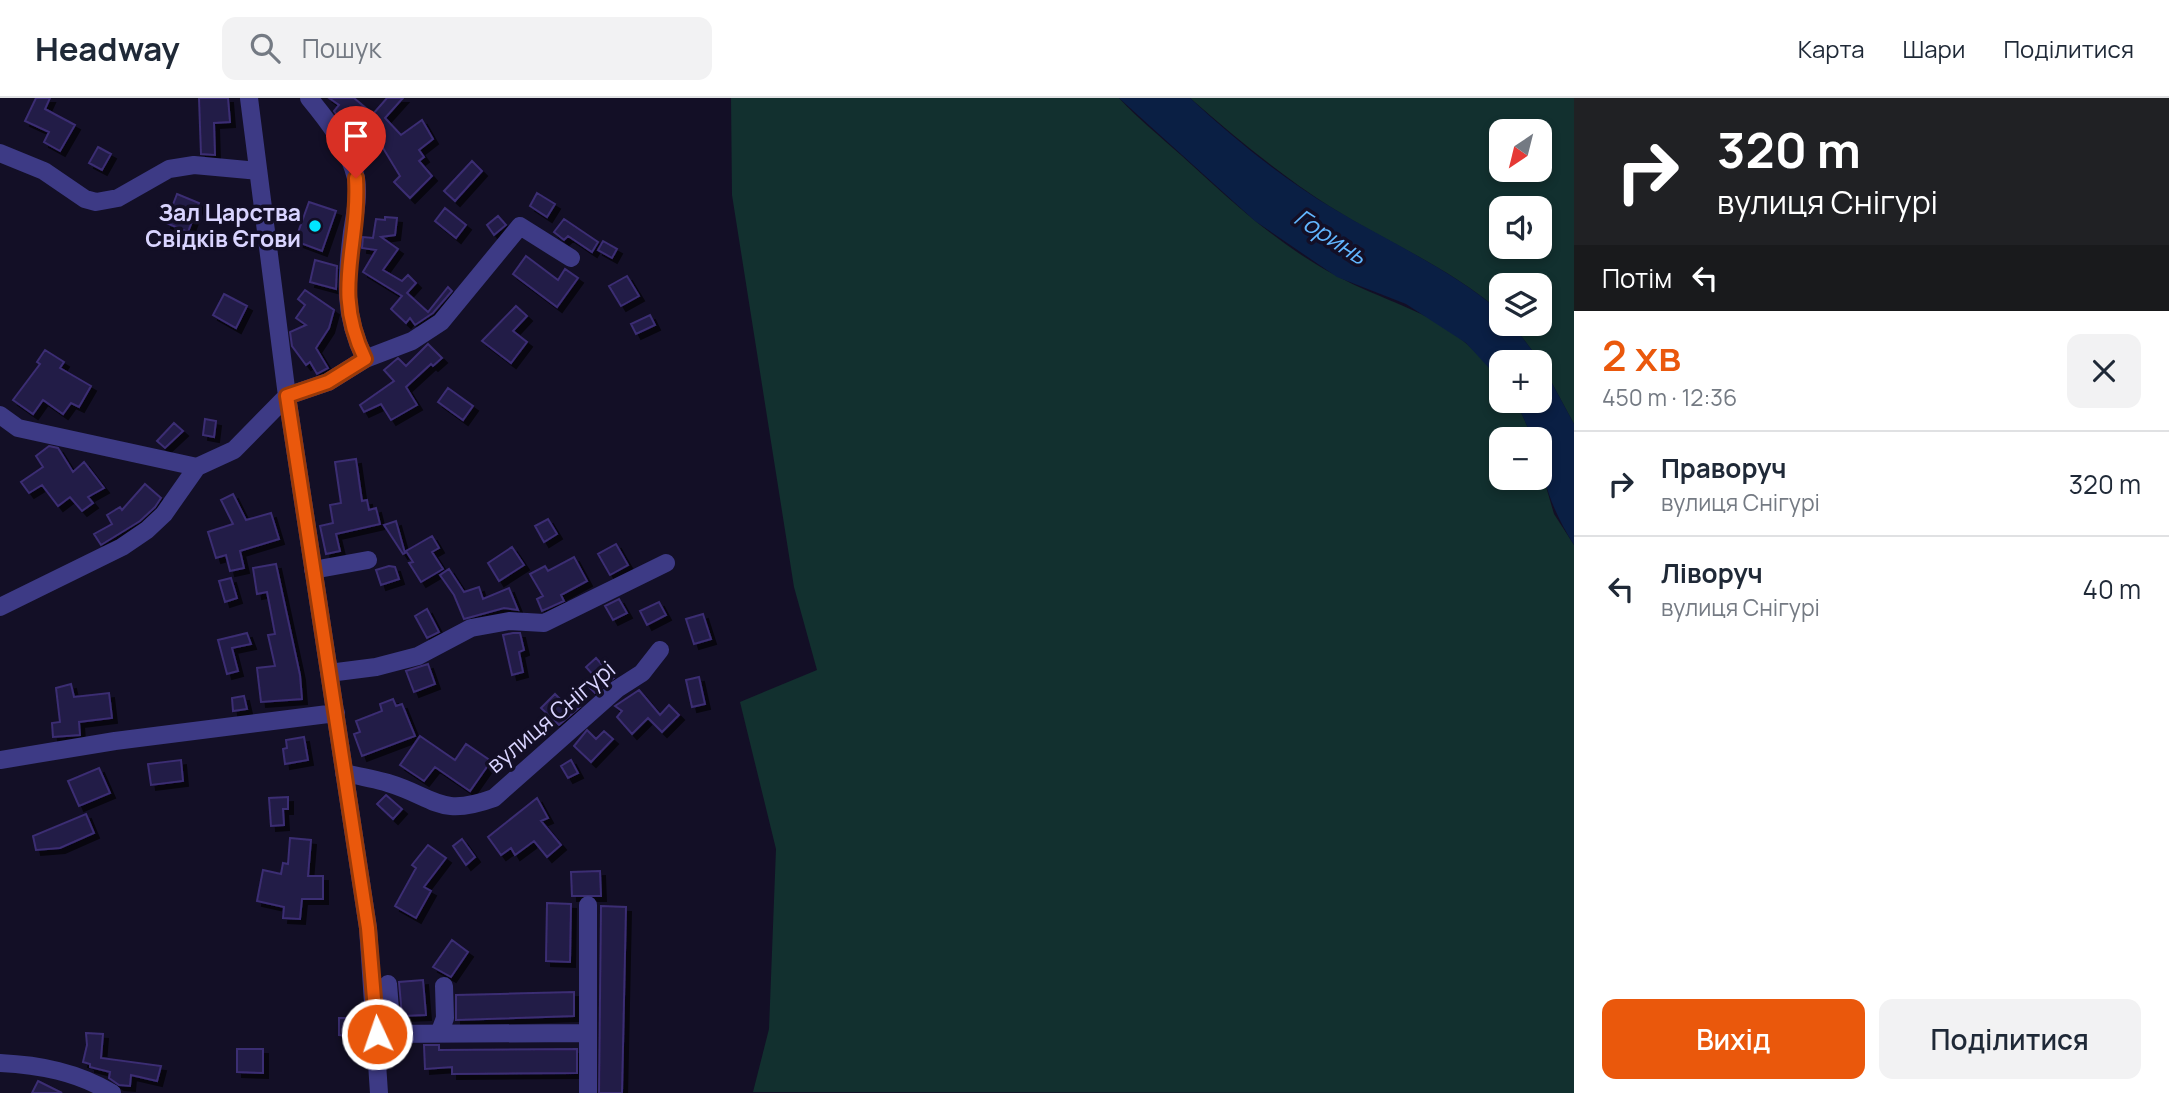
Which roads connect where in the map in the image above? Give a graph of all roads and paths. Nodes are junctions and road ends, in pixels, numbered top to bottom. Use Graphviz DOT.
graph roads {
  1 [pos="249,98"];
  2 [pos="309,98"];
  3 [pos="0,153"];
  4 [pos="258,171"];
  5 [pos="571,258"];
  6 [pos="365,359"];
  7 [pos="287,396"];
  8 [pos="0,415"];
  9 [pos="197,467"];
  10 [pos="368,560"];
  11 [pos="666,563"];
  12 [pos="313,570"];
  13 [pos="0,607"];
  14 [pos="660,650"];
  15 [pos="329,673"];
  16 [pos="336,713"];
  17 [pos="0,760"];
  18 [pos="344,773"];
  19 [pos="588,905"];
  20 [pos="388,984"];
  21 [pos="444,986"];
  22 [pos="384,1034"];
  23 [pos="439,1034"];
  24 [pos="588,1034"];
  25 [pos="0,1063"];
  26 [pos="112,1093"];
  27 [pos="379,1093"];
  28 [pos="588,1093"];
  1 -- 4 [label="street"];
  2 -- 6 [label="street"];
  3 -- 4 [label="street"];
  4 -- 7 [label="street"];
  5 -- 6 [label="street"];
  6 -- 7 [label="street"];
  7 -- 9 [label="street"];
  7 -- 12 [label="street"];
  8 -- 9 [label="street"];
  9 -- 13 [label="street"];
  10 -- 12 [label="street"];
  11 -- 15 [label="street"];
  12 -- 15 [label="street"];
  14 -- 18 [label="street, вулиця Снігурі"];
  15 -- 16 [label="street"];
  16 -- 17 [label="street"];
  16 -- 18 [label="street"];
  18 -- 22 [label="street"];
  19 -- 24 [label="street"];
  20 -- 22 [label="street"];
  21 -- 23 [label="street"];
  22 -- 23 [label="street"];
  22 -- 27 [label="street"];
  23 -- 24 [label="street"];
  24 -- 28 [label="street"];
  25 -- 26 [label="street"];
}
